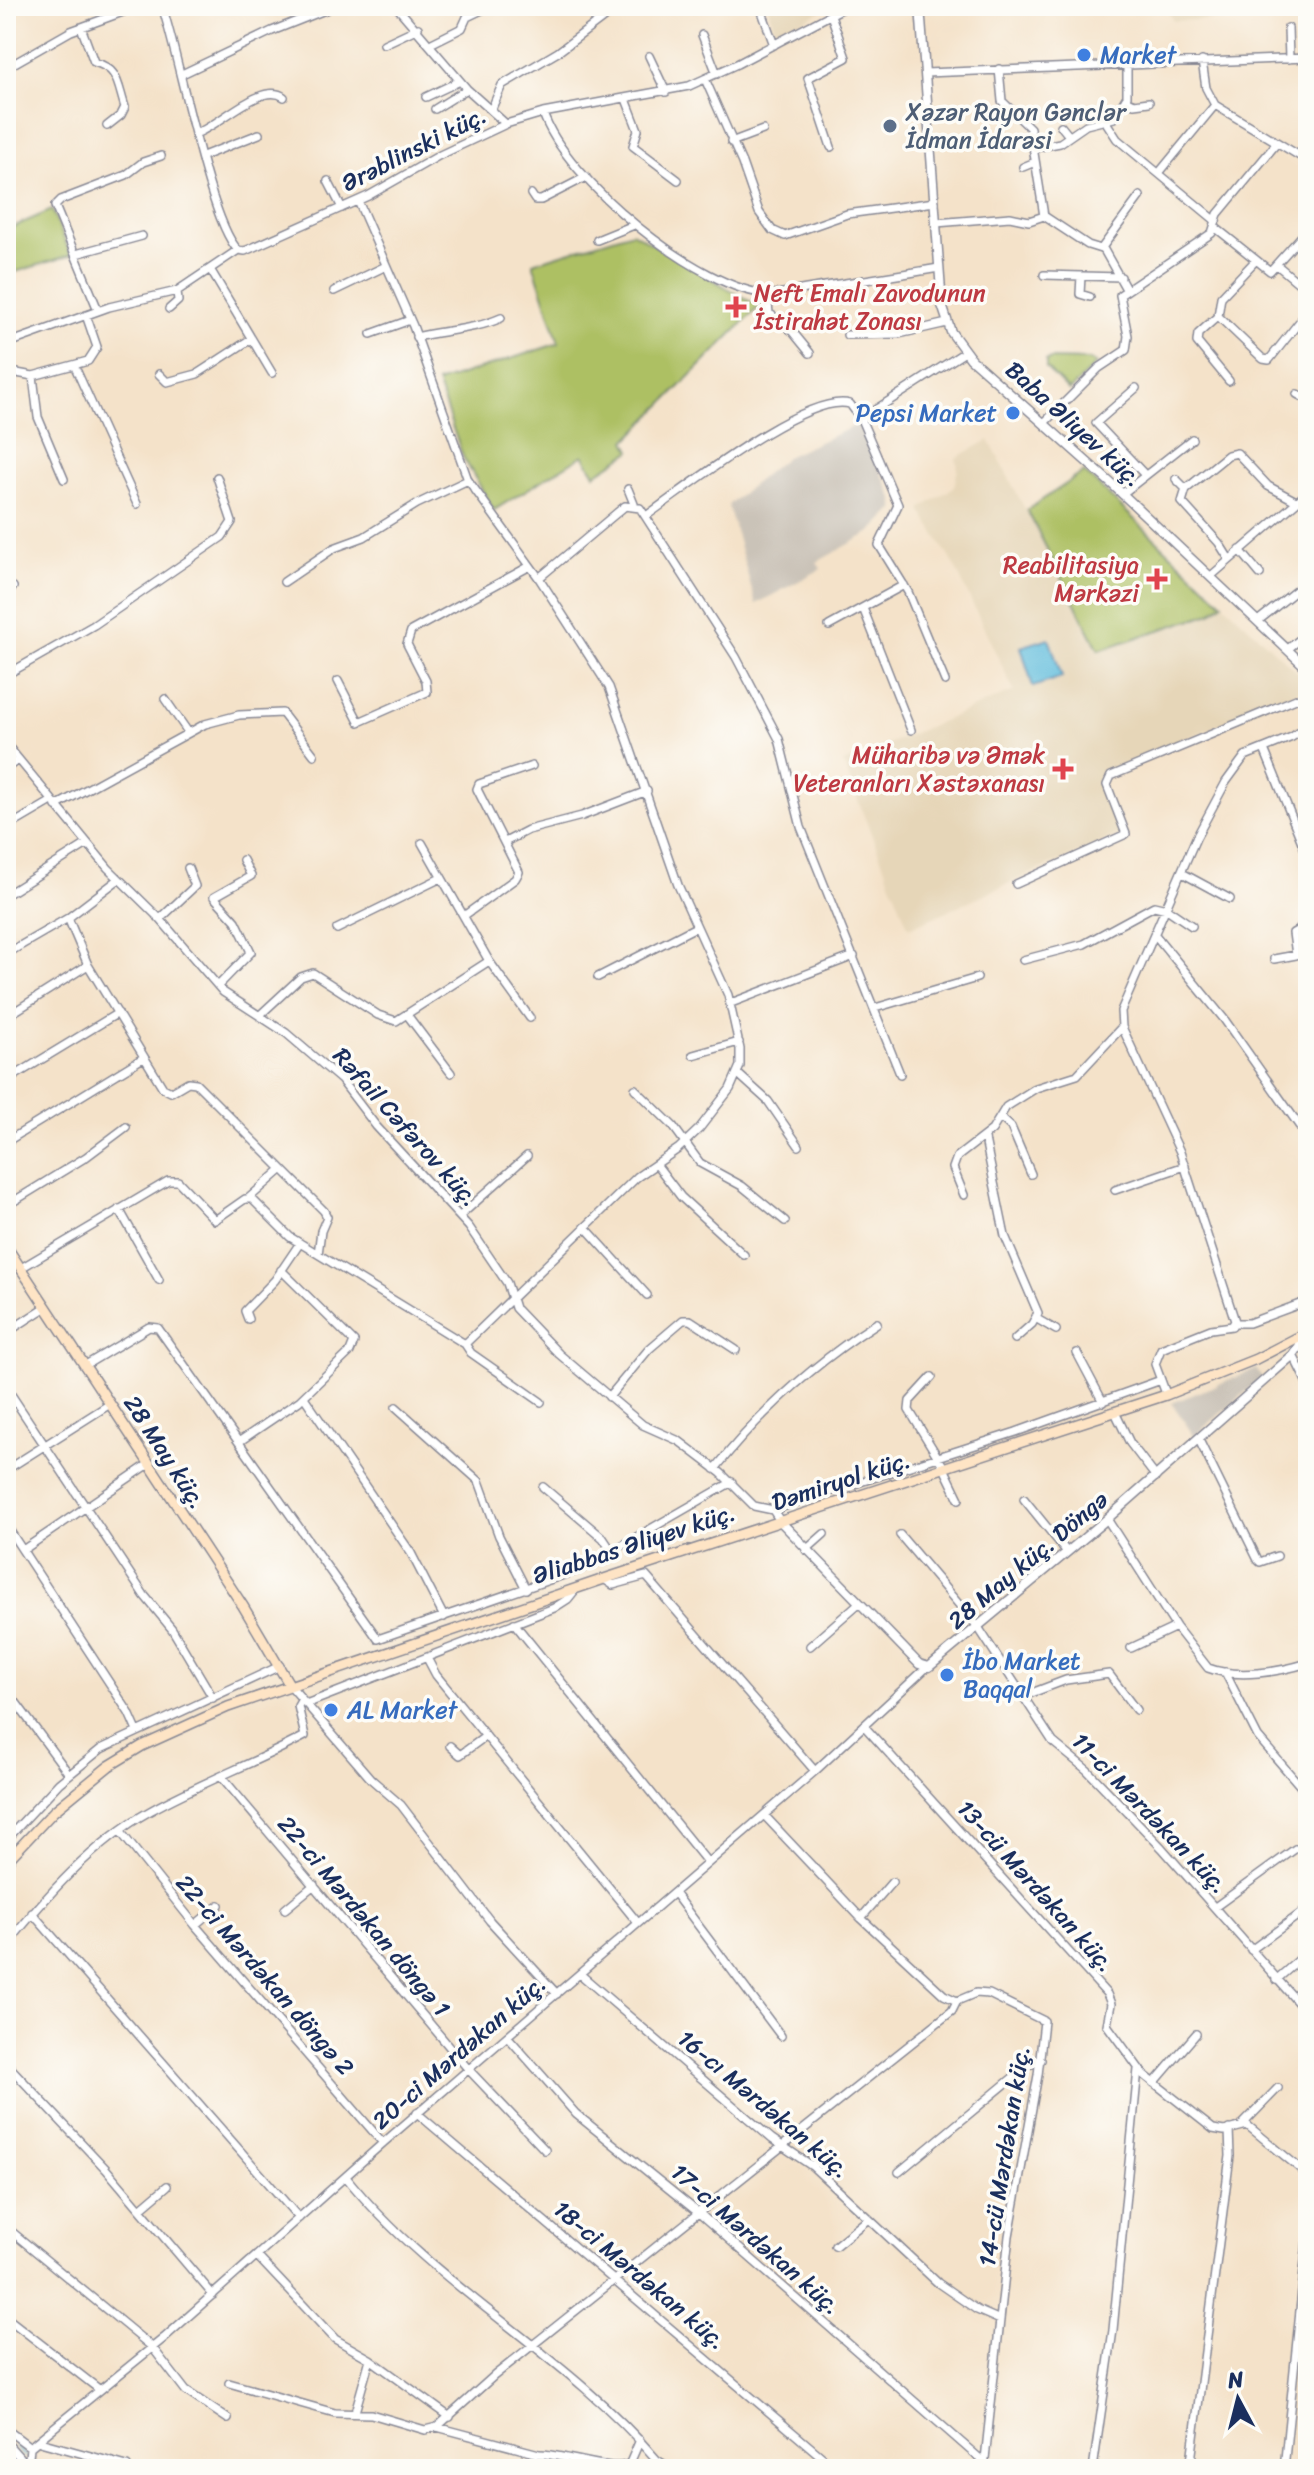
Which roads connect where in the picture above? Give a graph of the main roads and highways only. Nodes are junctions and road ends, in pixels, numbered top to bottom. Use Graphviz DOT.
graph roads {
  1 [pos="6,1246"];
  2 [pos="1305,1332"];
  3 [pos="941,1463"];
  4 [pos="777,1516"];
  5 [pos="288,1683"];
  6 [pos="6,1856"];
  7 [pos="6,1862"];
  1 -- 5 [label="main road, 28 May küç."];
  2 -- 3 [label="main road, Əliabbas Əliyev küç."];
  2 -- 3 [label="main road, Dəmiryol küç."];
  3 -- 4 [label="main road, Əliabbas Əliyev küç."];
  4 -- 5 [label="main road, Əliabbas Əliyev küç."];
  4 -- 5 [label="main road, Dəmiryol küç."];
  5 -- 6 [label="main road, Əliabbas Əliyev küç."];
  5 -- 7 [label="main road"];
}
